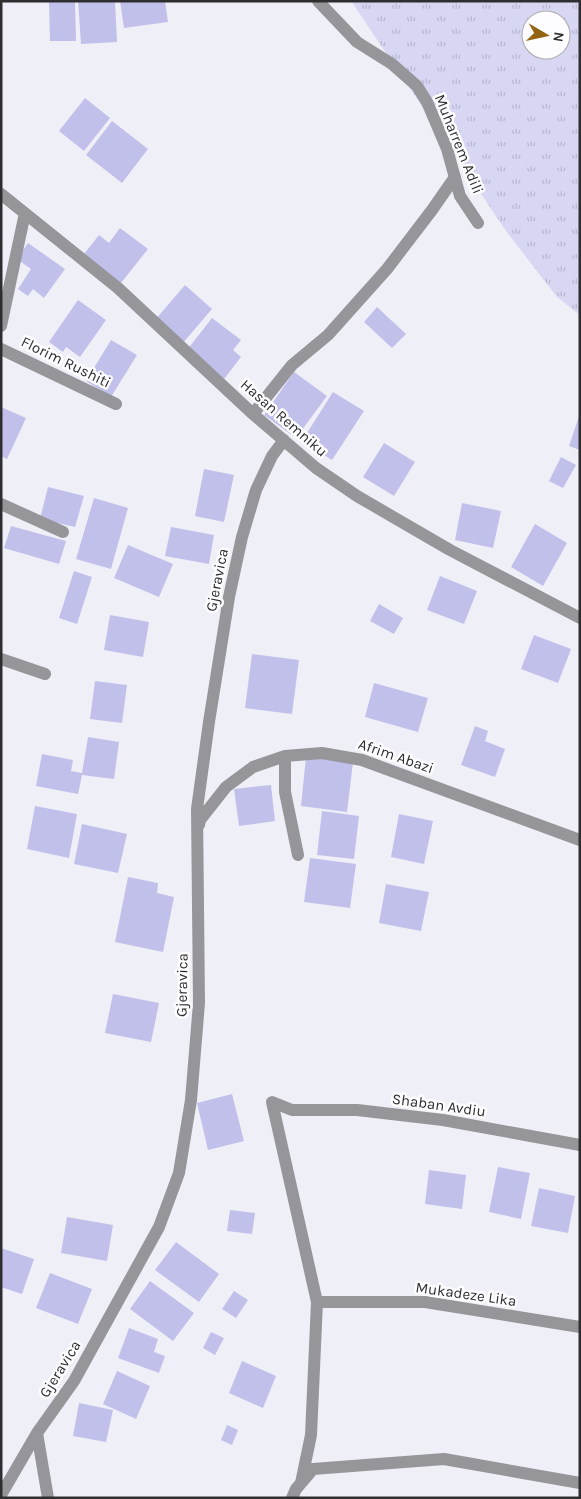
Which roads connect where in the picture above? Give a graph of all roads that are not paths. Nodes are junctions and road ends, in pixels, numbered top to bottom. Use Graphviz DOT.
graph roads {
  1 [pos="318,1"];
  2 [pos="454,177"];
  3 [pos="1,194"];
  4 [pos="25,213"];
  5 [pos="478,223"];
  6 [pos="1,326"];
  7 [pos="1,349"];
  8 [pos="116,404"];
  9 [pos="253,414"];
  10 [pos="284,440"];
  11 [pos="1,504"];
  12 [pos="63,532"];
  13 [pos="580,618"];
  14 [pos="1,659"];
  15 [pos="45,674"];
  16 [pos="285,756"];
  17 [pos="198,833"];
  18 [pos="580,840"];
  19 [pos="298,855"];
  20 [pos="580,1145"];
  21 [pos="317,1302"];
  22 [pos="580,1327"];
  23 [pos="37,1433"];
  24 [pos="301,1483"];
  25 [pos="580,1483"];
  26 [pos="1,1494"];
  27 [pos="48,1498"];
  28 [pos="292,1498"];
  1 -- 2 [label="street, Muharrem Adili"];
  2 -- 5 [label="street, Muharrem Adili"];
  2 -- 9 [label="street"];
  3 -- 4 [label="street, Hasan Remniku"];
  4 -- 6 [label="street"];
  4 -- 9 [label="street, Hasan Remniku"];
  7 -- 8 [label="street, Florim Rushiti"];
  9 -- 10 [label="street, Hasan Remniku"];
  10 -- 13 [label="street, Hasan Remniku"];
  10 -- 17 [label="street, Gjeravica"];
  11 -- 12 [label="street"];
  14 -- 15 [label="street"];
  16 -- 17 [label="street, Afrim Abazi"];
  16 -- 18 [label="street, Afrim Abazi"];
  16 -- 19 [label="street"];
  17 -- 23 [label="street, Gjeravica"];
  20 -- 21 [label="street, Shaban Avdiu"];
  21 -- 22 [label="street, Mukadeze Lika"];
  21 -- 24 [label="street"];
  23 -- 26 [label="street, Gjeravica"];
  23 -- 27 [label="street"];
  24 -- 25 [label="street"];
  24 -- 28 [label="street"];
}
